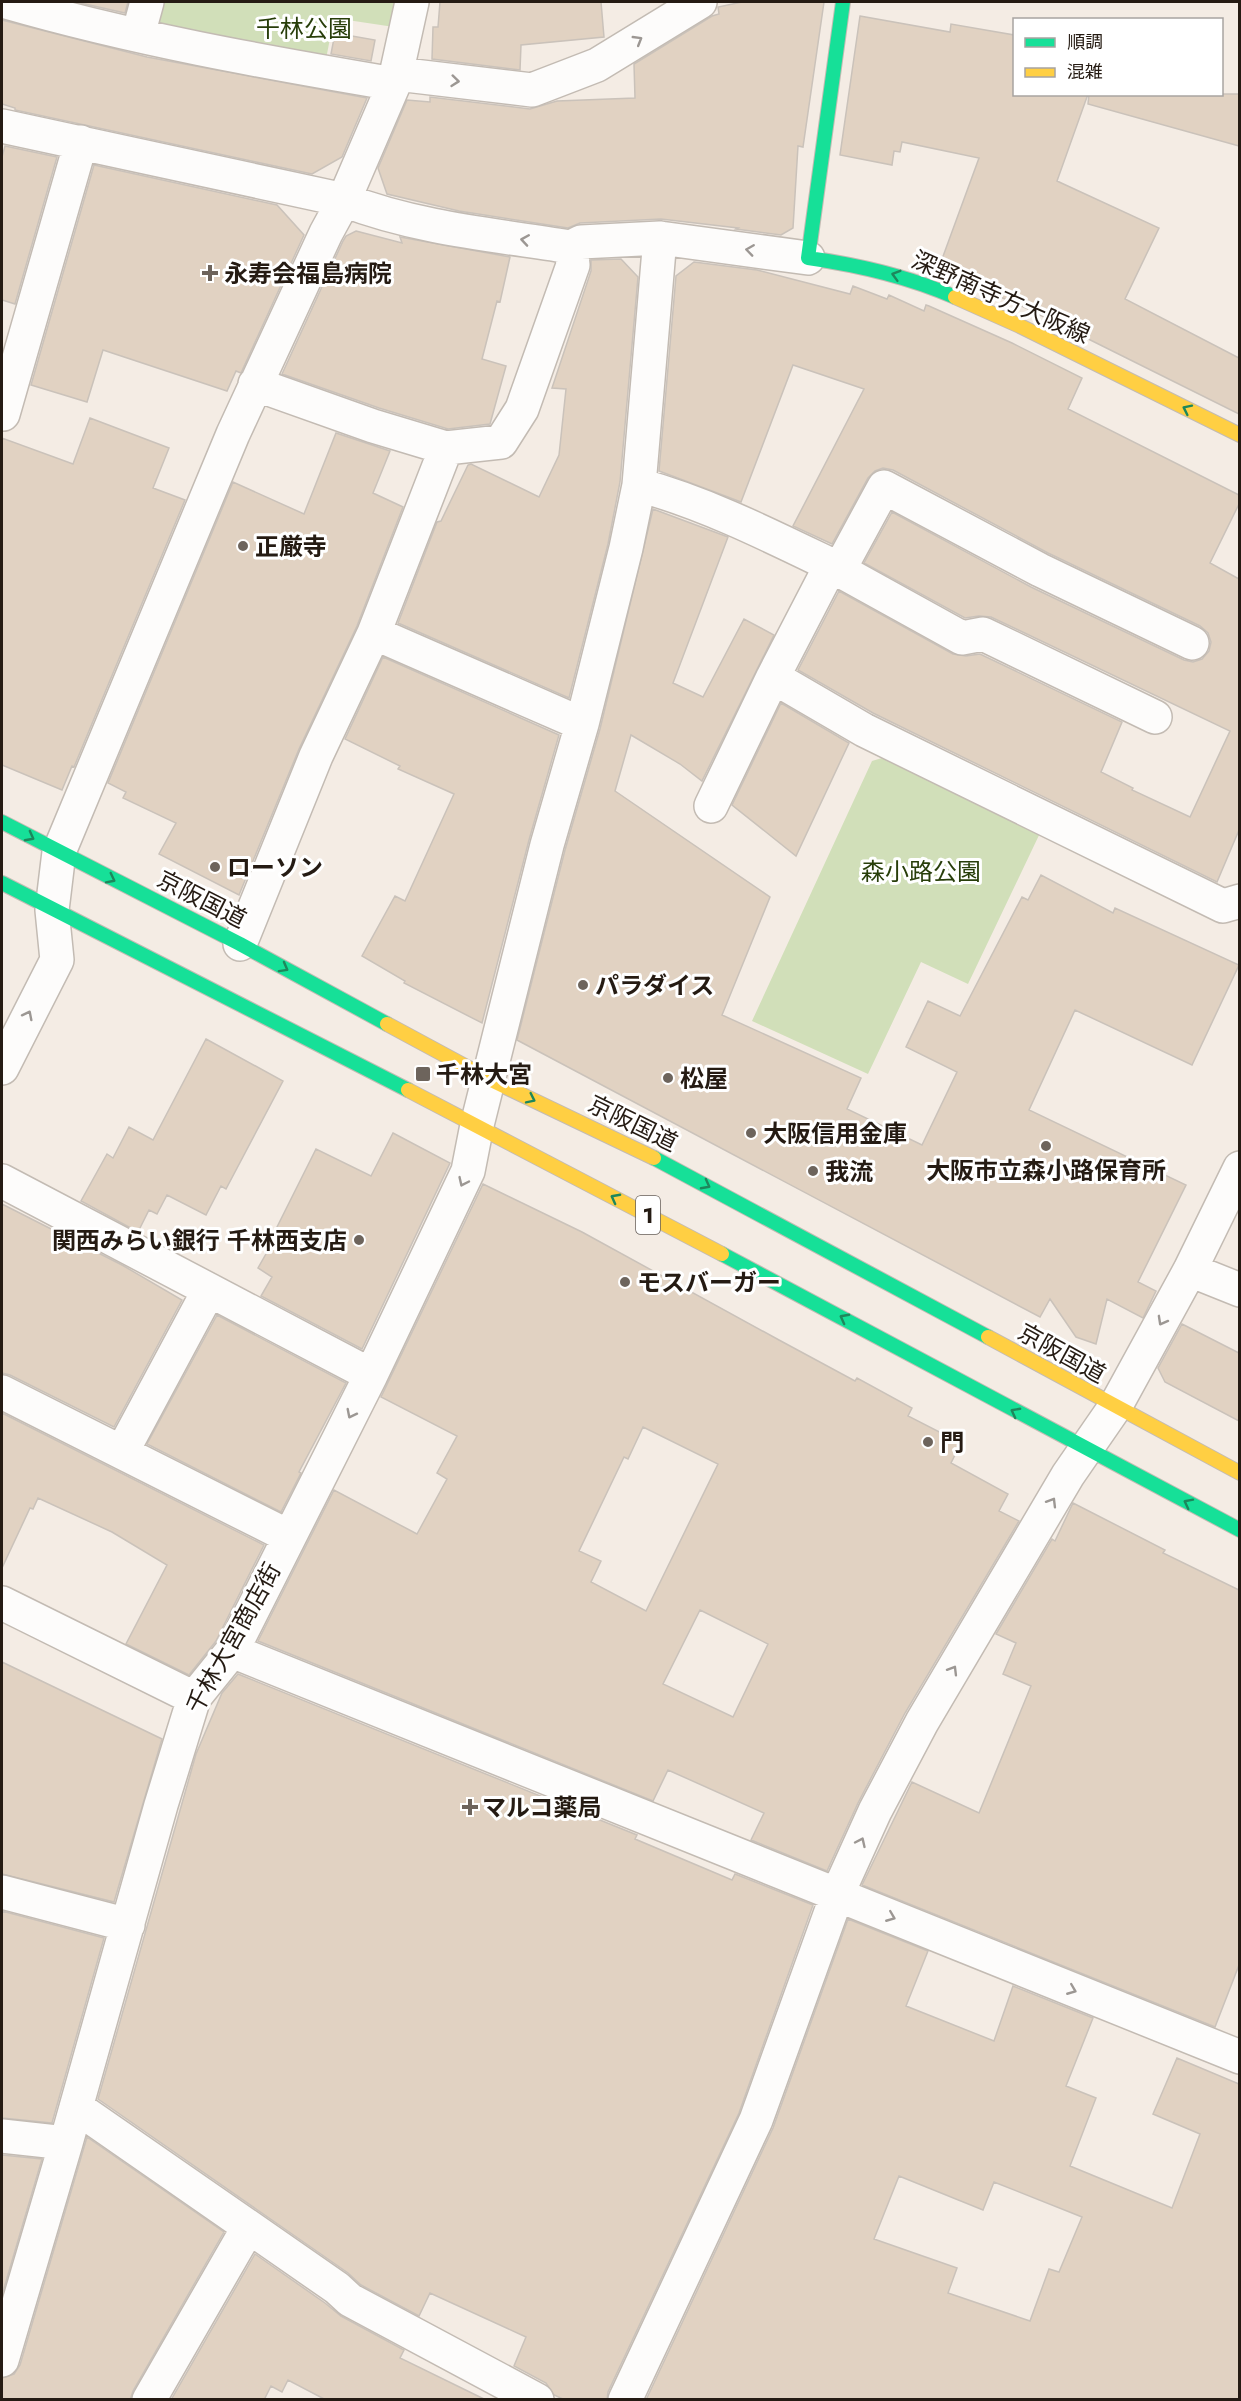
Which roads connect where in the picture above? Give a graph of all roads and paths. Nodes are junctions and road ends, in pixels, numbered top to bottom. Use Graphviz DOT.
graph roads {
  1 [pos="6,2"];
  2 [pos="147,2"];
  3 [pos="412,2"];
  4 [pos="700,2"];
  5 [pos="843,2"];
  6 [pos="138,35"];
  7 [pos="396,79"];
  8 [pos="2,126"];
  9 [pos="81,142"];
  10 [pos="344,200"];
  11 [pos="660,238"];
  12 [pos="576,245"];
  13 [pos="808,258"];
  14 [pos="255,384"];
  15 [pos="2,414"];
  16 [pos="1239,435"];
  17 [pos="446,448"];
  18 [pos="639,485"];
  19 [pos="835,567"];
  20 [pos="374,633"];
  21 [pos="1192,643"];
  22 [pos="773,677"];
  23 [pos="1155,717"];
  24 [pos="582,724"];
  25 [pos="711,806"];
  26 [pos="2,822"];
  27 [pos="59,852"];
  28 [pos="2,883"];
  29 [pos="1239,901"];
  30 [pos="52,910"];
  31 [pos="240,944"];
  32 [pos="2,1068"];
  33 [pos="489,1079"];
  34 [pos="477,1125"];
  35 [pos="1239,1168"];
  36 [pos="2,1180"];
  37 [pos="1190,1270"];
  38 [pos="209,1290"];
  39 [pos="1239,1290"];
  40 [pos="371,1375"];
  41 [pos="2,1392"];
  42 [pos="1115,1407"];
  43 [pos="1084,1449"];
  44 [pos="122,1452"];
  45 [pos="1239,1473"];
  46 [pos="1239,1530"];
  47 [pos="288,1536"];
  48 [pos="2,1603"];
  49 [pos="232,1651"];
  50 [pos="194,1698"];
  51 [pos="2,1892"];
  52 [pos="837,1895"];
  53 [pos="128,1925"];
  54 [pos="1239,2058"];
  55 [pos="76,2107"];
  56 [pos="2,2136"];
  57 [pos="66,2143"];
  58 [pos="249,2228"];
  59 [pos="2,2360"];
  60 [pos="149,2400"];
  61 [pos="537,2400"];
  62 [pos="625,2400"];
  1 -- 6 [label="street"];
  2 -- 6 [label="street"];
  3 -- 7 [label="street"];
  7 -- 4 [label="street, one-way"];
  5 -- 13 [label="main road"];
  6 -- 7 [label="street"];
  7 -- 10 [label="street"];
  8 -- 9 [label="street"];
  9 -- 10 [label="street"];
  9 -- 15 [label="street"];
  12 -- 10 [label="street, one-way"];
  10 -- 14 [label="street"];
  11 -- 12 [label="street"];
  13 -- 11 [label="street, one-way"];
  11 -- 18 [label="street, 千林大宮商店街"];
  12 -- 17 [label="street"];
  16 -- 13 [label="main road, 深野南寺方大阪線, one-way"];
  14 -- 17 [label="street"];
  14 -- 27 [label="street"];
  17 -- 20 [label="street"];
  18 -- 19 [label="street"];
  18 -- 24 [label="street, 千林大宮商店街"];
  19 -- 21 [label="street"];
  19 -- 22 [label="street"];
  19 -- 23 [label="street"];
  20 -- 24 [label="street"];
  20 -- 31 [label="street"];
  22 -- 25 [label="street"];
  22 -- 29 [label="street"];
  24 -- 33 [label="street, 千林大宮商店街"];
  26 -- 27 [label="main road, 京阪国道 / 1, one-way"];
  27 -- 30 [label="street"];
  27 -- 31 [label="main road, 京阪国道 / 1, one-way"];
  28 -- 30 [label="main road, 1"];
  32 -- 30 [label="street, one-way"];
  30 -- 34 [label="main road, 1"];
  31 -- 33 [label="main road, 京阪国道 / 1, one-way"];
  33 -- 34 [label="street, 千林大宮商店街"];
  33 -- 42 [label="main road, 京阪国道 / 1, one-way"];
  34 -- 40 [label="street, 千林大宮商店街, one-way"];
  43 -- 34 [label="main road, 1, one-way"];
  35 -- 37 [label="street"];
  36 -- 38 [label="street"];
  37 -- 39 [label="street"];
  37 -- 42 [label="street, one-way"];
  38 -- 40 [label="street"];
  38 -- 44 [label="street"];
  40 -- 47 [label="street, 千林大宮商店街, one-way"];
  41 -- 44 [label="street"];
  42 -- 43 [label="street"];
  42 -- 45 [label="main road, 京阪国道 / 1"];
  46 -- 43 [label="main road, 1, one-way"];
  52 -- 43 [label="street, one-way"];
  44 -- 47 [label="street"];
  47 -- 49 [label="street, 千林大宮商店街"];
  48 -- 50 [label="street"];
  49 -- 50 [label="street, 千林大宮商店街"];
  49 -- 52 [label="street"];
  50 -- 53 [label="street, 千林大宮商店街"];
  51 -- 53 [label="street"];
  52 -- 54 [label="street, one-way"];
  52 -- 62 [label="street"];
  53 -- 55 [label="street, 千林大宮商店街"];
  55 -- 57 [label="street, 千林大宮商店街"];
  55 -- 58 [label="street"];
  56 -- 57 [label="street"];
  57 -- 59 [label="street, 千林大宮商店街"];
  58 -- 60 [label="street"];
  58 -- 61 [label="street"];
}
